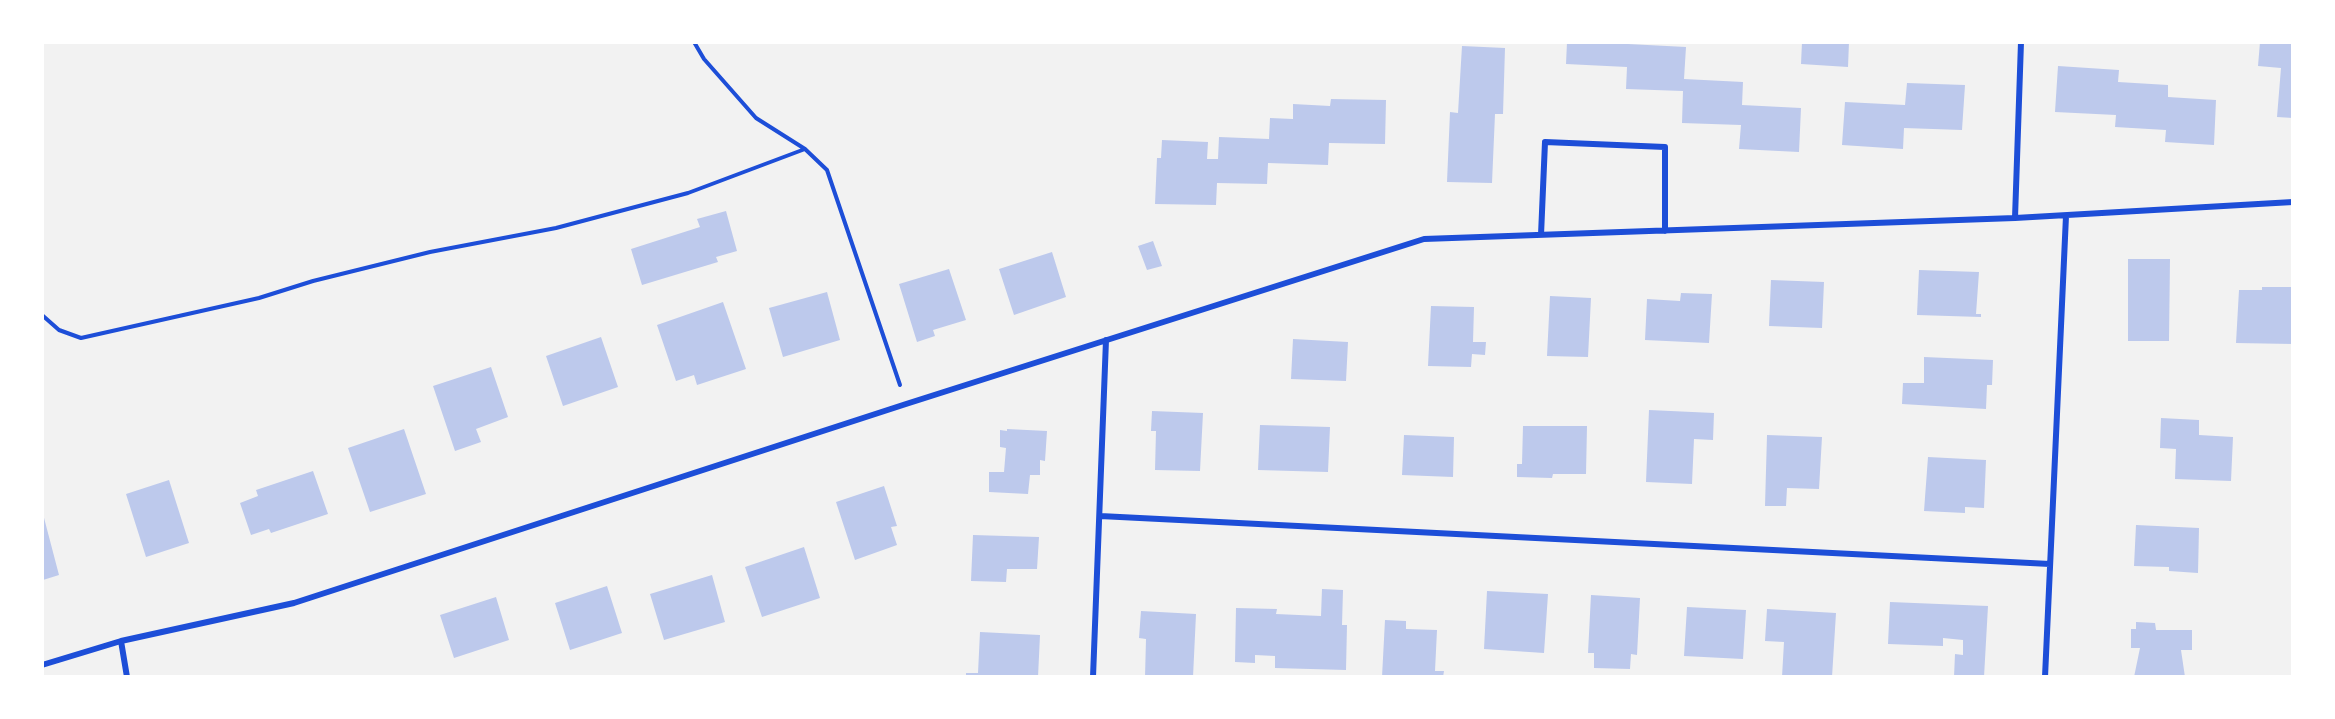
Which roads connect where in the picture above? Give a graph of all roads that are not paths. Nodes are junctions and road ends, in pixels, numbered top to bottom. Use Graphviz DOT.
graph roads {
  1 [pos="2021,42"];
  2 [pos="2293,202"];
  3 [pos="2066,216"];
  4 [pos="2015,218"];
  5 [pos="1665,231"];
  6 [pos="1541,235"];
  7 [pos="1106,340"];
  8 [pos="1100,516"];
  9 [pos="2050,564"];
  10 [pos="121,642"];
  11 [pos="42,665"];
  12 [pos="127,677"];
  13 [pos="1093,677"];
  14 [pos="2045,677"];
  1 -- 4 [label="street"];
  2 -- 3 [label="street"];
  3 -- 4 [label="street"];
  3 -- 9 [label="street"];
  4 -- 5 [label="street"];
  5 -- 6 [label="street"];
  5 -- 6 [label="street"];
  6 -- 7 [label="street"];
  7 -- 8 [label="street"];
  7 -- 10 [label="street"];
  8 -- 9 [label="street"];
  8 -- 13 [label="street"];
  9 -- 14 [label="street"];
  10 -- 11 [label="street"];
  10 -- 12 [label="street"];
}
